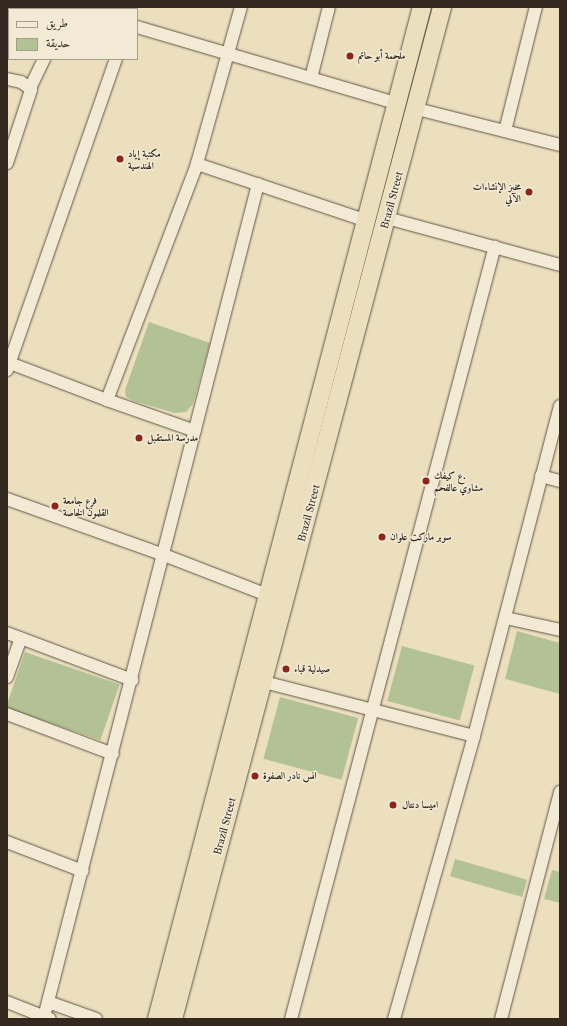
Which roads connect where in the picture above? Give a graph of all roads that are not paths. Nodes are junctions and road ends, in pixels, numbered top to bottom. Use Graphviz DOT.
graph roads {
  1 [pos="241,7"];
  2 [pos="329,7"];
  3 [pos="422,7"];
  4 [pos="442,7"];
  5 [pos="536,7"];
  6 [pos="138,27"];
  7 [pos="229,54"];
  8 [pos="44,60"];
  9 [pos="116,60"];
  10 [pos="311,78"];
  11 [pos="7,79"];
  12 [pos="30,88"];
  13 [pos="398,104"];
  14 [pos="417,109"];
  15 [pos="504,131"];
  16 [pos="560,145"];
  17 [pos="7,163"];
  18 [pos="197,164"];
  19 [pos="258,184"];
  20 [pos="387,218"];
  21 [pos="367,221"];
  22 [pos="495,246"];
  23 [pos="560,266"];
  24 [pos="8,365"];
  25 [pos="107,400"];
  26 [pos="560,406"];
  27 [pos="195,431"];
  28 [pos="541,476"];
  29 [pos="560,481"];
  30 [pos="7,499"];
  31 [pos="164,555"];
  32 [pos="267,595"];
  33 [pos="506,618"];
  34 [pos="560,630"];
  35 [pos="7,633"];
  36 [pos="21,638"];
  37 [pos="7,677"];
  38 [pos="132,680"];
  39 [pos="264,682"];
  40 [pos="374,709"];
  41 [pos="7,714"];
  42 [pos="474,736"];
  43 [pos="113,754"];
  44 [pos="560,792"];
  45 [pos="7,842"];
  46 [pos="83,871"];
  47 [pos="7,1002"];
  48 [pos="48,1002"];
  49 [pos="47,1018"];
  50 [pos="96,1019"];
  51 [pos="157,1019"];
  52 [pos="173,1019"];
  53 [pos="291,1019"];
  54 [pos="394,1019"];
  55 [pos="501,1019"];
  1 -- 7 [label="street"];
  2 -- 10 [label="street"];
  3 -- 13 [label="highway, Brazil Street"];
  4 -- 14 [label="highway, Brazil Street"];
  5 -- 15 [label="street"];
  6 -- 7 [label="street"];
  7 -- 10 [label="street"];
  7 -- 18 [label="street"];
  8 -- 12 [label="street"];
  9 -- 24 [label="street"];
  10 -- 13 [label="street"];
  11 -- 12 [label="street"];
  12 -- 17 [label="street"];
  13 -- 21 [label="highway, Brazil Street"];
  14 -- 15 [label="street"];
  14 -- 20 [label="highway, Brazil Street"];
  15 -- 16 [label="street"];
  18 -- 19 [label="street"];
  18 -- 25 [label="street"];
  19 -- 21 [label="street"];
  19 -- 27 [label="street"];
  20 -- 22 [label="street"];
  20 -- 39 [label="highway, Brazil Street"];
  21 -- 32 [label="highway, Brazil Street"];
  22 -- 23 [label="street"];
  22 -- 40 [label="street"];
  24 -- 25 [label="street"];
  25 -- 27 [label="street"];
  26 -- 28 [label="street"];
  27 -- 31 [label="street"];
  28 -- 29 [label="street"];
  28 -- 33 [label="street"];
  30 -- 31 [label="street"];
  31 -- 32 [label="street"];
  31 -- 38 [label="street"];
  32 -- 51 [label="highway, Brazil Street"];
  33 -- 34 [label="street"];
  33 -- 42 [label="street"];
  35 -- 36 [label="street"];
  36 -- 37 [label="street"];
  36 -- 38 [label="street"];
  38 -- 43 [label="street"];
  39 -- 40 [label="street"];
  39 -- 52 [label="highway, Brazil Street"];
  40 -- 42 [label="street"];
  40 -- 53 [label="street"];
  41 -- 43 [label="street"];
  42 -- 54 [label="street"];
  43 -- 46 [label="street"];
  44 -- 55 [label="street"];
  45 -- 46 [label="street"];
  46 -- 48 [label="street"];
  47 -- 49 [label="street"];
  48 -- 49 [label="street"];
  48 -- 50 [label="street"];
}
